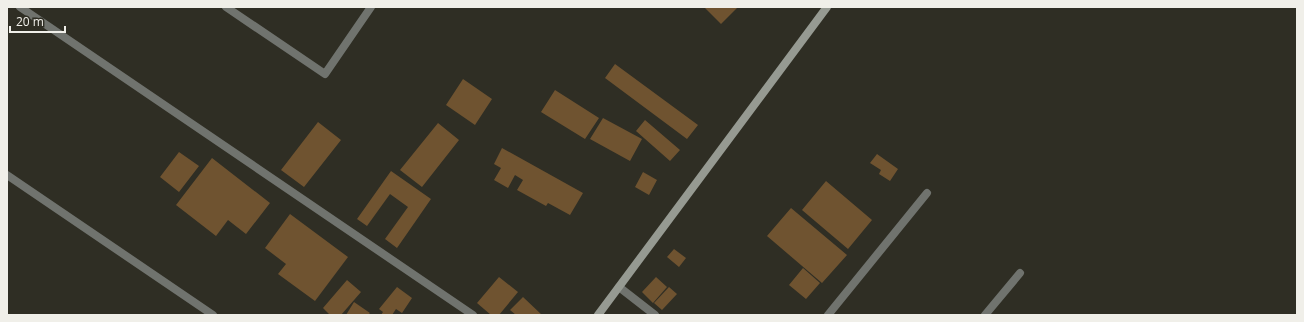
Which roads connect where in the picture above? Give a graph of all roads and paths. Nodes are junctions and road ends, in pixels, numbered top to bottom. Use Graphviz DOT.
graph roads {
  1 [pos="20,7"];
  2 [pos="226,7"];
  3 [pos="371,7"];
  4 [pos="827,7"];
  5 [pos="7,174"];
  6 [pos="927,193"];
  7 [pos="1020,274"];
  8 [pos="620,287"];
  9 [pos="213,315"];
  10 [pos="473,315"];
  11 [pos="598,315"];
  12 [pos="655,315"];
  13 [pos="828,315"];
  14 [pos="985,315"];
  1 -- 10 [label="street"];
  2 -- 3 [label="street"];
  4 -- 8 [label="main road"];
  5 -- 9 [label="street"];
  6 -- 13 [label="street"];
  7 -- 14 [label="street"];
  8 -- 11 [label="main road"];
  8 -- 12 [label="street"];
}
